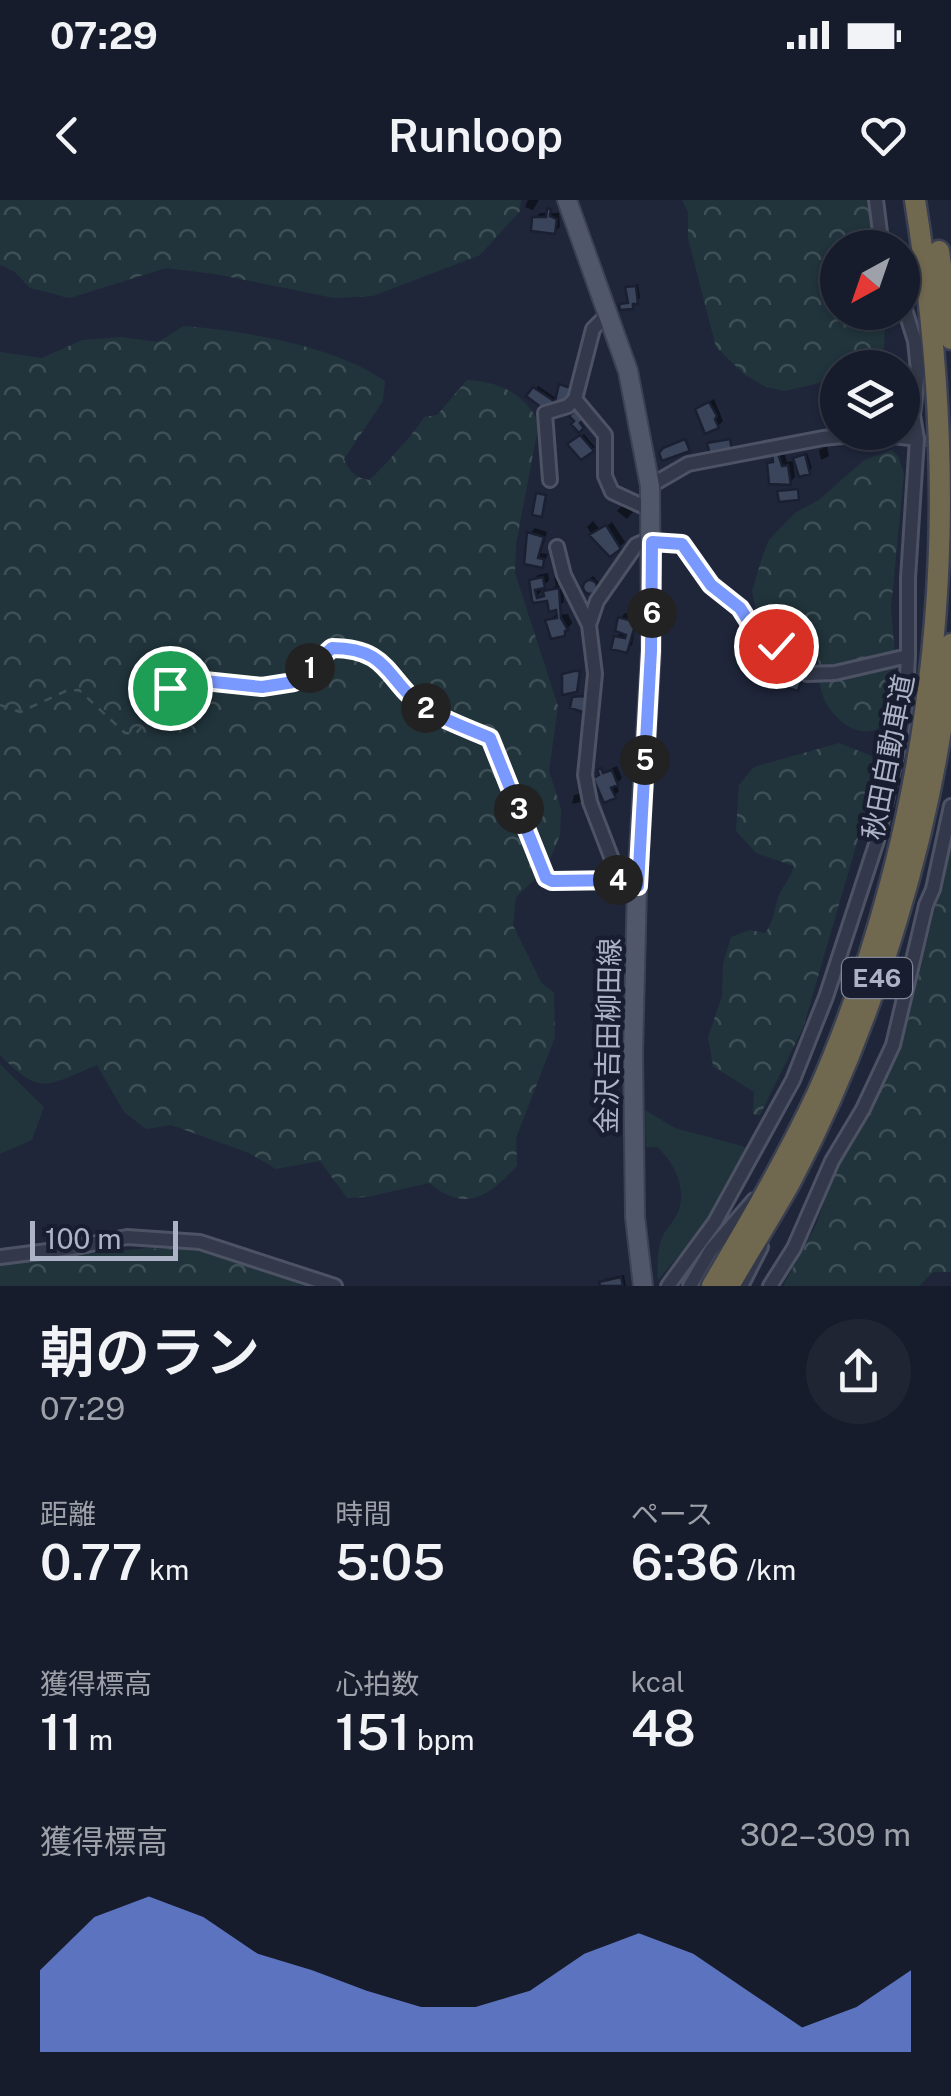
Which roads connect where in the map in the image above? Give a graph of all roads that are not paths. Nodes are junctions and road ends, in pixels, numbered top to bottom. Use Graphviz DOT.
graph roads {
  1 [pos="567,200"];
  2 [pos="876,200"];
  3 [pos="915,200"];
  4 [pos="929,200"];
  5 [pos="880,230"];
  6 [pos="608,314"];
  7 [pos="951,340"];
  8 [pos="576,399"];
  9 [pos="820,439"];
  10 [pos="915,450"];
  11 [pos="550,480"];
  12 [pos="650,486"];
  13 [pos="651,510"];
  14 [pos="652,540"];
  15 [pos="557,547"];
  16 [pos="589,625"];
  17 [pos="951,644"];
  18 [pos="908,656"];
  19 [pos="779,657"];
  20 [pos="807,674"];
  21 [pos="951,806"];
  22 [pos="629,883"];
  23 [pos="784,1177"];
  24 [pos="0,1257"];
  25 [pos="335,1286"];
  26 [pos="643,1286"];
  27 [pos="668,1286"];
  28 [pos="690,1286"];
  29 [pos="712,1286"];
  30 [pos="729,1286"];
  31 [pos="741,1286"];
  32 [pos="770,1286"];
  1 -- 6 [label="main road, 金沢吉田柳田線"];
  2 -- 5 [label="street"];
  3 -- 23 [label="highway, 秋田自動車道 / E46"];
  4 -- 7 [label="highway"];
  6 -- 8 [label="street"];
  6 -- 12 [label="main road, 金沢吉田柳田線"];
  8 -- 11 [label="street"];
  8 -- 13 [label="street"];
  9 -- 12 [label="street"];
  10 -- 18 [label="street"];
  12 -- 13 [label="main road, 金沢吉田柳田線"];
  13 -- 14 [label="main road, 金沢吉田柳田線"];
  14 -- 16 [label="street"];
  14 -- 19 [label="street"];
  14 -- 22 [label="main road, 金沢吉田柳田線"];
  15 -- 16 [label="street"];
  16 -- 22 [label="street"];
  17 -- 23 [label="highway, 秋田自動車道 / E46"];
  18 -- 20 [label="street"];
  18 -- 27 [label="street"];
  21 -- 32 [label="street"];
  22 -- 26 [label="main road, 金沢吉田柳田線"];
  23 -- 28 [label="street"];
  23 -- 29 [label="highway, 秋田自動車道 / E46"];
  23 -- 30 [label="highway, 秋田自動車道 / E46"];
  23 -- 31 [label="street"];
  24 -- 25 [label="street"];
}
